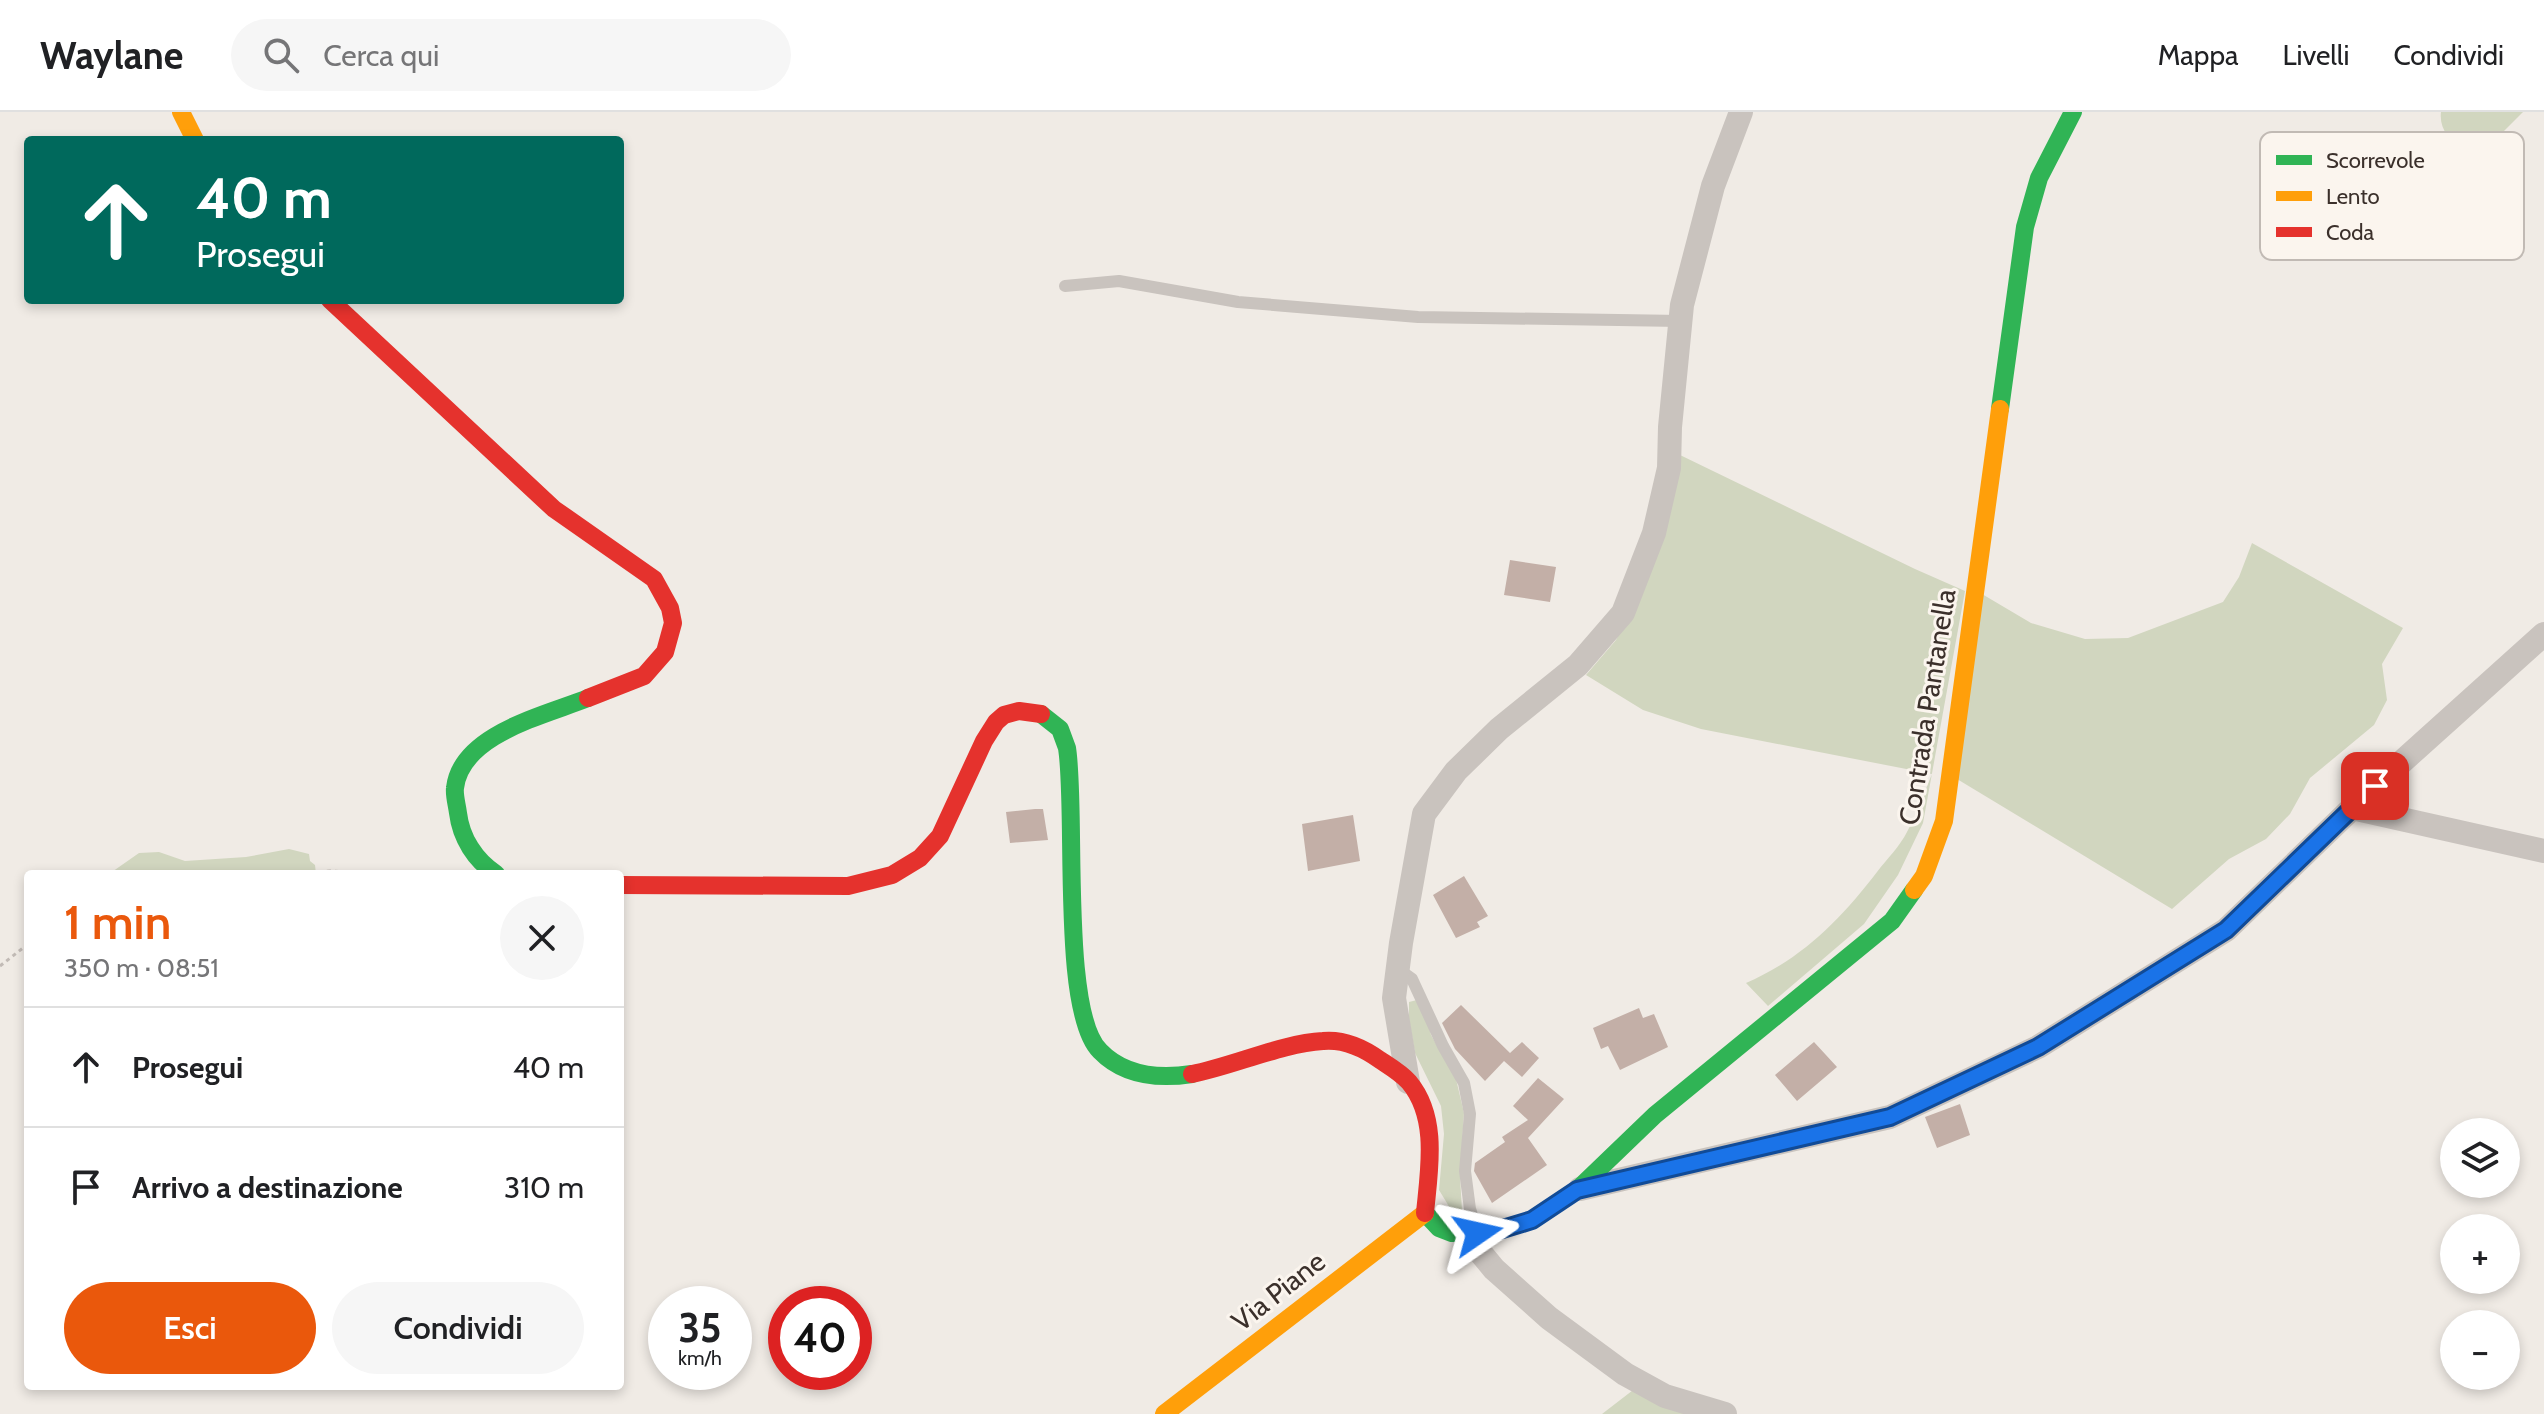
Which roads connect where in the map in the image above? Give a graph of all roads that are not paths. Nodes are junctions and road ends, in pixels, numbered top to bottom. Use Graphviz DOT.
graph roads {
  1 [pos="181,112"];
  2 [pos="1741,112"];
  3 [pos="2073,112"];
  4 [pos="193,136"];
  5 [pos="1065,286"];
  6 [pos="334,304"];
  7 [pos="1681,321"];
  8 [pos="2544,634"];
  9 [pos="2352,808"];
  10 [pos="2544,851"];
  11 [pos="490,870"];
  12 [pos="624,885"];
  13 [pos="1398,969"];
  14 [pos="1408,1082"];
  15 [pos="1577,1190"];
  16 [pos="1425,1213"];
  17 [pos="1471,1234"];
  18 [pos="1164,1414"];
  19 [pos="1725,1414"];
  1 -- 4 [label="street"];
  2 -- 7 [label="street"];
  3 -- 15 [label="street, Contrada Pantanella"];
  5 -- 7 [label="lane"];
  6 -- 11 [label="street"];
  7 -- 13 [label="street"];
  8 -- 9 [label="street"];
  9 -- 10 [label="street"];
  9 -- 15 [label="street"];
  12 -- 14 [label="street"];
  13 -- 14 [label="street"];
  13 -- 17 [label="lane"];
  14 -- 16 [label="street"];
  15 -- 17 [label="street, Contrada Pantanella"];
  16 -- 17 [label="street"];
  16 -- 18 [label="street, Via Piane"];
  17 -- 19 [label="street"];
}
